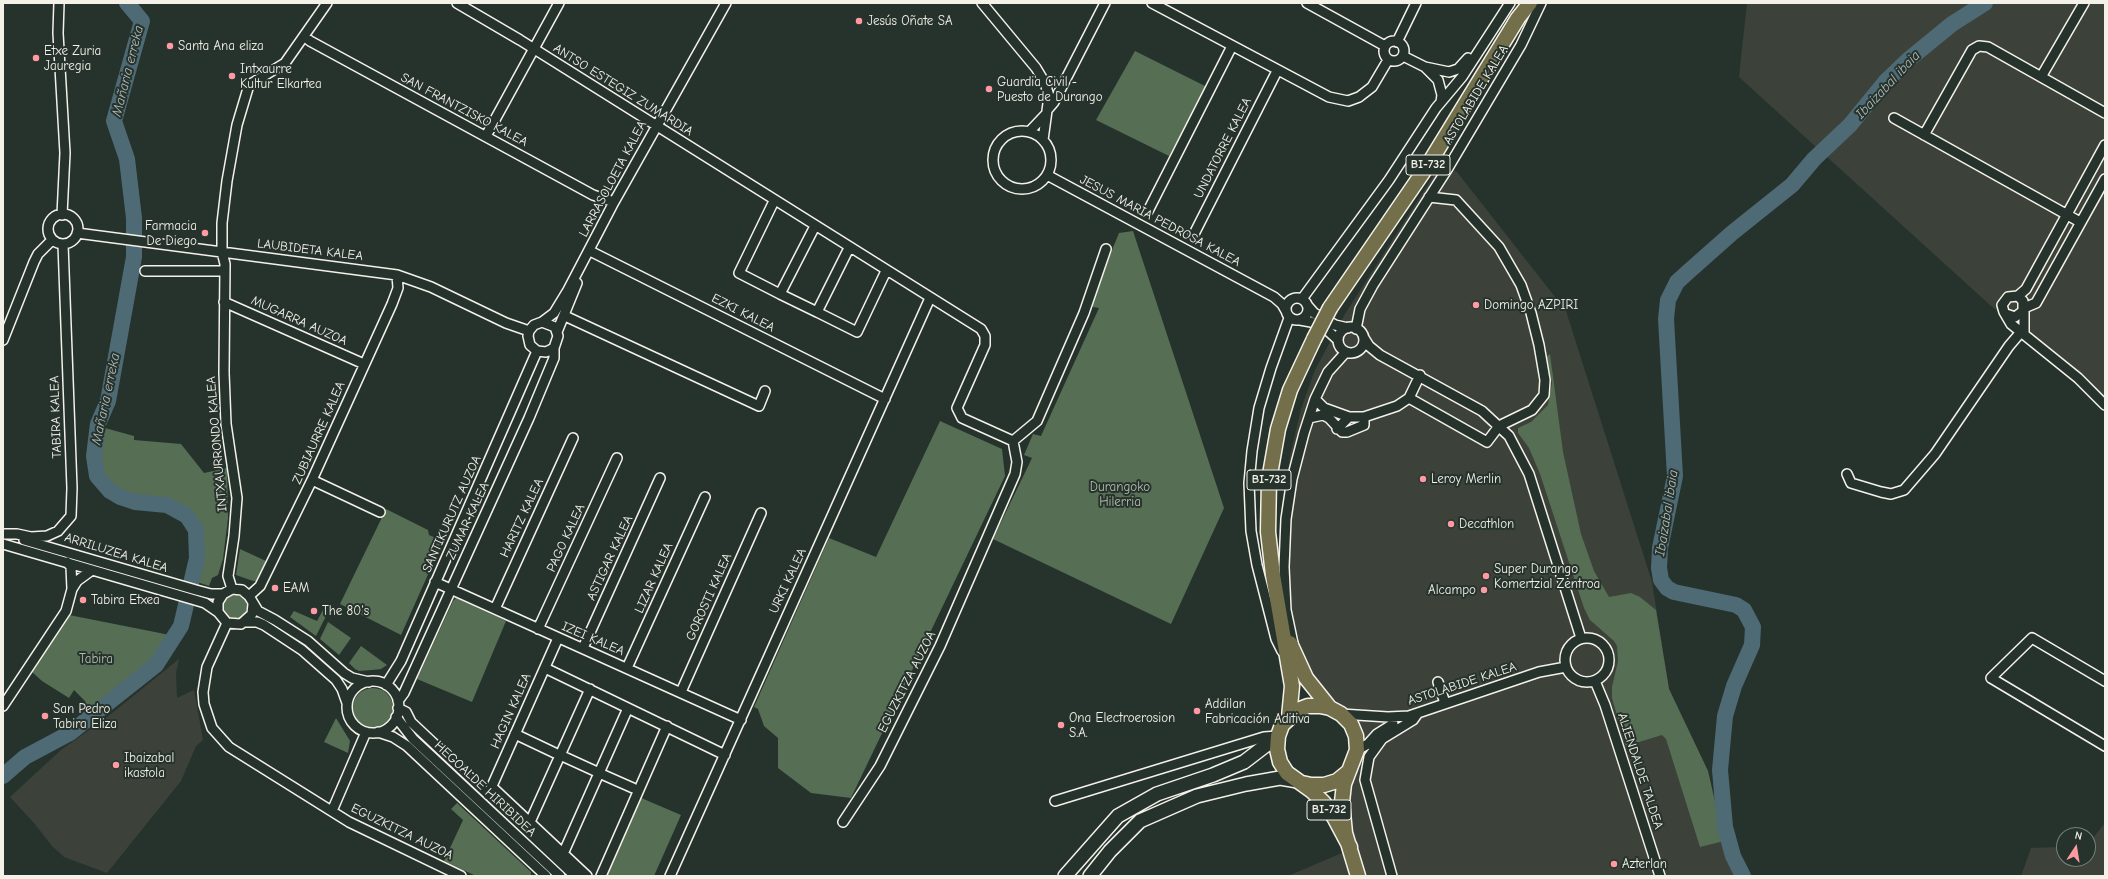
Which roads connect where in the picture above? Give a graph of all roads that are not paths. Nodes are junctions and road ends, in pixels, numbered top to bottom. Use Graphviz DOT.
graph roads {
  1 [pos="327,3"];
  2 [pos="457,3"];
  3 [pos="559,3"];
  4 [pos="726,3"];
  5 [pos="982,3"];
  6 [pos="1105,3"];
  7 [pos="1152,3"];
  8 [pos="1307,3"];
  9 [pos="1416,3"];
  10 [pos="1510,3"];
  11 [pos="1525,3"];
  12 [pos="1530,3"];
  13 [pos="1541,3"];
  14 [pos="2084,3"];
  15 [pos="58,4"];
  16 [pos="1518,18"];
  17 [pos="1493,30"];
  18 [pos="304,36"];
  19 [pos="1397,42"];
  20 [pos="1232,46"];
  21 [pos="1385,46"];
  22 [pos="534,49"];
  23 [pos="1403,56"];
  24 [pos="1388,60"];
  25 [pos="1425,67"];
  26 [pos="1277,71"];
  27 [pos="2041,77"];
  28 [pos="1441,102"];
  29 [pos="1047,111"];
  30 [pos="2105,113"];
  31 [pos="1894,118"];
  32 [pos="656,126"];
  33 [pos="1029,132"];
  34 [pos="1924,135"];
  35 [pos="486,136"];
  36 [pos="1043,140"];
  37 [pos="2105,145"];
  38 [pos="1047,175"];
  39 [pos="2105,179"];
  40 [pos="1429,197"];
  41 [pos="774,201"];
  42 [pos="614,202"];
  43 [pos="1148,211"];
  44 [pos="62,215"];
  45 [pos="2066,215"];
  46 [pos="2080,222"];
  47 [pos="815,226"];
  48 [pos="77,233"];
  49 [pos="1193,236"];
  50 [pos="52,240"];
  51 [pos="63,244"];
  52 [pos="849,248"];
  53 [pos="1106,249"];
  54 [pos="590,251"];
  55 [pos="222,252"];
  56 [pos="583,263"];
  57 [pos="144,271"];
  58 [pos="225,271"];
  59 [pos="886,271"];
  60 [pos="398,275"];
  61 [pos="1262,291"];
  62 [pos="780,294"];
  63 [pos="2018,296"];
  64 [pos="930,298"];
  65 [pos="1301,301"];
  66 [pos="224,302"];
  67 [pos="2024,308"];
  68 [pos="817,312"];
  69 [pos="2006,314"];
  70 [pos="1287,315"];
  71 [pos="564,316"];
  72 [pos="1300,320"];
  73 [pos="542,322"];
  74 [pos="1352,328"];
  75 [pos="529,331"];
  76 [pos="557,332"];
  77 [pos="2022,333"];
  78 [pos="1364,338"];
  79 [pos="3,340"];
  80 [pos="1338,340"];
  81 [pos="554,348"];
  82 [pos="537,351"];
  83 [pos="1350,352"];
  84 [pos="1380,355"];
  85 [pos="364,364"];
  86 [pos="1420,375"];
  87 [pos="765,391"];
  88 [pos="1409,398"];
  89 [pos="885,399"];
  90 [pos="1315,399"];
  91 [pos="2105,405"];
  92 [pos="1349,417"];
  93 [pos="1364,417"];
  94 [pos="1309,418"];
  95 [pos="1499,426"];
  96 [pos="1337,429"];
  97 [pos="573,438"];
  98 [pos="1013,441"];
  99 [pos="617,458"];
  100 [pos="1847,474"];
  101 [pos="660,478"];
  102 [pos="312,480"];
  103 [pos="704,498"];
  104 [pos="380,512"];
  105 [pos="761,512"];
  106 [pos="4,534"];
  107 [pos="3,544"];
  108 [pos="67,562"];
  109 [pos="92,570"];
  110 [pos="435,582"];
  111 [pos="167,587"];
  112 [pos="232,589"];
  113 [pos="72,590"];
  114 [pos="451,590"];
  115 [pos="223,594"];
  116 [pos="196,595"];
  117 [pos="251,600"];
  118 [pos="495,609"];
  119 [pos="218,612"];
  120 [pos="245,622"];
  121 [pos="227,623"];
  122 [pos="538,629"];
  123 [pos="558,638"];
  124 [pos="1581,638"];
  125 [pos="583,648"];
  126 [pos="1292,661"];
  127 [pos="1566,667"];
  128 [pos="545,668"];
  129 [pos="627,668"];
  130 [pos="1595,681"];
  131 [pos="2105,681"];
  132 [pos="369,682"];
  133 [pos="1438,682"];
  134 [pos="386,685"];
  135 [pos="590,689"];
  136 [pos="681,692"];
  137 [pos="347,702"];
  138 [pos="1445,703"];
  139 [pos="398,704"];
  140 [pos="3,706"];
  141 [pos="628,708"];
  142 [pos="1336,711"];
  143 [pos="1419,712"];
  144 [pos="1409,716"];
  145 [pos="396,717"];
  146 [pos="1289,717"];
  147 [pos="741,720"];
  148 [pos="667,726"];
  149 [pos="366,732"];
  150 [pos="378,732"];
  151 [pos="516,734"];
  152 [pos="1278,736"];
  153 [pos="2105,746"];
  154 [pos="1357,750"];
  155 [pos="558,754"];
  156 [pos="725,755"];
  157 [pos="597,772"];
  158 [pos="1348,772"];
  159 [pos="1298,781"];
  160 [pos="633,788"];
  161 [pos="490,791"];
  162 [pos="1055,801"];
  163 [pos="332,811"];
  164 [pos="530,822"];
  165 [pos="843,822"];
  166 [pos="1350,847"];
  167 [pos="563,854"];
  168 [pos="1658,874"];
  169 [pos="461,876"];
  170 [pos="546,876"];
  171 [pos="560,876"];
  172 [pos="575,876"];
  173 [pos="587,876"];
  174 [pos="601,876"];
  175 [pos="670,876"];
  176 [pos="1065,876"];
  177 [pos="1090,876"];
  178 [pos="1358,876"];
  179 [pos="1392,876"];
  1 -- 18 [label="street"];
  2 -- 22 [label="street, ANTSO ESTEGIZ ZUMARDIA"];
  3 -- 22 [label="street"];
  4 -- 32 [label="street, LARRASOLOETA KALEA"];
  5 -- 29 [label="street"];
  6 -- 29 [label="street"];
  7 -- 20 [label="street"];
  8 -- 21 [label="street"];
  9 -- 19 [label="street"];
  10 -- 17 [label="street"];
  11 -- 16 [label="main road, BI-732"];
  12 -- 16 [label="main road, BI-732"];
  13 -- 40 [label="street, ASTOLABIDE KALEA"];
  14 -- 27 [label="street"];
  15 -- 44 [label="street"];
  16 -- 126 [label="main road, BI-732, bridge"];
  17 -- 25 [label="street, ASTOLABIDE KALEA"];
  17 -- 28 [label="street"];
  18 -- 35 [label="street, SAN FRANTZISKO KALEA"];
  18 -- 55 [label="street, INTXAURRONDO KALEA"];
  19 -- 21 [label="street"];
  19 -- 23 [label="street"];
  20 -- 26 [label="street"];
  20 -- 43 [label="street"];
  21 -- 24 [label="street"];
  22 -- 32 [label="street, ANTSO ESTEGIZ ZUMARDIA"];
  22 -- 35 [label="street"];
  23 -- 24 [label="street"];
  23 -- 25 [label="street, ASTOLABIDE KALEA"];
  24 -- 26 [label="street"];
  25 -- 28 [label="street, ASTOLABIDE KALEA"];
  26 -- 49 [label="street, UNDATORRE KALEA"];
  27 -- 30 [label="street"];
  27 -- 34 [label="street"];
  28 -- 65 [label="street"];
  29 -- 33 [label="street"];
  29 -- 36 [label="street"];
  31 -- 34 [label="street"];
  32 -- 41 [label="street, ANTSO ESTEGIZ ZUMARDIA"];
  32 -- 42 [label="street, LARRASOLOETA KALEA"];
  33 -- 36 [label="street"];
  33 -- 38 [label="street"];
  34 -- 45 [label="street"];
  35 -- 42 [label="street, SAN FRANTZISKO KALEA"];
  36 -- 38 [label="street"];
  37 -- 45 [label="street"];
  38 -- 61 [label="street, JESUS MARIA PEDROSA KALEA"];
  39 -- 46 [label="street"];
  40 -- 74 [label="street, ASTOLABIDE KALEA"];
  40 -- 95 [label="street"];
  41 -- 47 [label="street, ANTSO ESTEGIZ ZUMARDIA"];
  41 -- 62 [label="street"];
  42 -- 54 [label="street, LARRASOLOETA KALEA"];
  44 -- 48 [label="street"];
  44 -- 50 [label="street"];
  45 -- 46 [label="street"];
  45 -- 63 [label="street"];
  46 -- 67 [label="street"];
  47 -- 52 [label="street, ANTSO ESTEGIZ ZUMARDIA"];
  47 -- 62 [label="street"];
  48 -- 51 [label="street"];
  48 -- 55 [label="street, LAUBIDETA KALEA"];
  50 -- 51 [label="street"];
  50 -- 79 [label="street"];
  51 -- 106 [label="street, TABIRA KALEA"];
  52 -- 59 [label="street, ANTSO ESTEGIZ ZUMARDIA"];
  52 -- 68 [label="street"];
  53 -- 98 [label="street"];
  54 -- 56 [label="street, LARRASOLOETA KALEA"];
  54 -- 89 [label="street, EZKI KALEA"];
  55 -- 58 [label="street, INTXAURRONDO KALEA"];
  55 -- 60 [label="street, LAUBIDETA KALEA"];
  56 -- 71 [label="street"];
  56 -- 73 [label="street"];
  57 -- 58 [label="street"];
  58 -- 66 [label="street, INTXAURRONDO KALEA"];
  59 -- 64 [label="street, ANTSO ESTEGIZ ZUMARDIA"];
  59 -- 68 [label="street"];
  60 -- 75 [label="street, LAUBIDETA KALEA"];
  60 -- 85 [label="street, ZUBIAURRE KALEA"];
  61 -- 65 [label="street"];
  61 -- 70 [label="street"];
  62 -- 68 [label="street"];
  63 -- 67 [label="street"];
  63 -- 69 [label="street"];
  64 -- 89 [label="street, URKI KALEA"];
  64 -- 98 [label="street, ANTSO ESTEGIZ ZUMARDIA"];
  65 -- 70 [label="street"];
  65 -- 72 [label="street"];
  65 -- 74 [label="street"];
  66 -- 85 [label="street, MUGARRA AUZOA"];
  66 -- 112 [label="street, INTXAURRONDO KALEA"];
  67 -- 69 [label="street"];
  67 -- 77 [label="street"];
  69 -- 77 [label="street"];
  70 -- 72 [label="street"];
  70 -- 126 [label="street"];
  71 -- 76 [label="street"];
  71 -- 87 [label="street"];
  72 -- 80 [label="street"];
  73 -- 75 [label="street"];
  73 -- 76 [label="street"];
  74 -- 78 [label="street"];
  74 -- 80 [label="street"];
  75 -- 82 [label="street"];
  76 -- 81 [label="street"];
  77 -- 91 [label="street"];
  77 -- 100 [label="street"];
  78 -- 83 [label="street"];
  78 -- 84 [label="street"];
  80 -- 83 [label="street"];
  81 -- 82 [label="street"];
  81 -- 114 [label="street, ZUMAR KALEA"];
  82 -- 110 [label="street, SANTIKURUTZ AUZOA"];
  83 -- 84 [label="street"];
  83 -- 90 [label="street"];
  84 -- 86 [label="street"];
  85 -- 102 [label="street, ZUBIAURRE KALEA"];
  86 -- 88 [label="street"];
  86 -- 95 [label="street"];
  88 -- 93 [label="street"];
  88 -- 95 [label="street"];
  89 -- 147 [label="street, URKI KALEA"];
  90 -- 92 [label="street"];
  90 -- 94 [label="street"];
  92 -- 93 [label="street"];
  92 -- 96 [label="street"];
  93 -- 96 [label="street"];
  94 -- 96 [label="street"];
  94 -- 126 [label="street"];
  95 -- 124 [label="street"];
  97 -- 118 [label="street, HARITZ KALEA"];
  98 -- 165 [label="street, EGUZKITZA AUZOA"];
  99 -- 122 [label="street, PAGO KALEA"];
  101 -- 125 [label="street, ASTIGAR KALEA"];
  102 -- 104 [label="street"];
  102 -- 117 [label="street, ZUBIAURRE KALEA"];
  103 -- 129 [label="street, LIZAR KALEA"];
  105 -- 136 [label="street, GOROSTI KALEA"];
  106 -- 111 [label="street, ARRILUZEA KALEA"];
  107 -- 108 [label="street, ARRILUZEA KALEA"];
  108 -- 109 [label="street, ARRILUZEA KALEA"];
  108 -- 113 [label="street"];
  109 -- 111 [label="street, ARRILUZEA KALEA"];
  109 -- 113 [label="street"];
  110 -- 114 [label="street, IZEI KALEA"];
  110 -- 134 [label="street, SANTIKURUTZ AUZOA"];
  111 -- 116 [label="street, ARRILUZEA KALEA"];
  112 -- 115 [label="street"];
  112 -- 117 [label="street"];
  113 -- 140 [label="street"];
  114 -- 118 [label="street, IZEI KALEA"];
  114 -- 139 [label="street, ZUMAR KALEA"];
  115 -- 116 [label="street, ARRILUZEA KALEA"];
  115 -- 119 [label="street"];
  116 -- 119 [label="street, ARRILUZEA KALEA"];
  117 -- 120 [label="street"];
  117 -- 132 [label="street"];
  118 -- 122 [label="street, IZEI KALEA"];
  119 -- 121 [label="street, ARRILUZEA KALEA"];
  120 -- 121 [label="street"];
  120 -- 137 [label="street"];
  121 -- 163 [label="street, EGUZKITZA AUZOA"];
  122 -- 123 [label="street, IZEI KALEA"];
  123 -- 125 [label="street, IZEI KALEA"];
  123 -- 128 [label="street, HAGIN KALEA"];
  124 -- 127 [label="street"];
  124 -- 130 [label="street"];
  125 -- 129 [label="street, IZEI KALEA"];
  126 -- 142 [label="main road, BI-732"];
  126 -- 146 [label="main road, BI-732"];
  127 -- 130 [label="street"];
  127 -- 138 [label="street, ASTOLABIDE KALEA"];
  128 -- 135 [label="street"];
  128 -- 151 [label="street, HAGIN KALEA"];
  129 -- 136 [label="street, IZEI KALEA"];
  130 -- 168 [label="street, ALIENDALDE TALDEA"];
  131 -- 153 [label="street"];
  132 -- 134 [label="street"];
  132 -- 137 [label="street"];
  133 -- 138 [label="street"];
  134 -- 139 [label="street"];
  135 -- 141 [label="street"];
  135 -- 155 [label="street, HEGOALDE HIRIBIDEA"];
  136 -- 147 [label="street, IZEI KALEA"];
  137 -- 149 [label="street"];
  138 -- 143 [label="street, ASTOLABIDE KALEA"];
  139 -- 145 [label="street"];
  139 -- 161 [label="street"];
  141 -- 148 [label="street"];
  141 -- 157 [label="street"];
  142 -- 144 [label="street, ASTOLABIDE KALEA"];
  142 -- 146 [label="main road, BI-732"];
  142 -- 154 [label="main road, BI-732"];
  143 -- 144 [label="street, ASTOLABIDE KALEA"];
  143 -- 179 [label="street"];
  144 -- 154 [label="street"];
  145 -- 150 [label="street"];
  145 -- 171 [label="street, HEGOALDE HIRIBIDEA"];
  146 -- 152 [label="main road, BI-732"];
  147 -- 156 [label="street, URKI KALEA"];
  148 -- 156 [label="street"];
  148 -- 174 [label="street"];
  149 -- 150 [label="street"];
  149 -- 163 [label="street, EGUZKITZA AUZOA"];
  150 -- 170 [label="street"];
  151 -- 155 [label="street"];
  151 -- 161 [label="street, HAGIN KALEA"];
  152 -- 159 [label="main road, BI-732"];
  152 -- 162 [label="street"];
  152 -- 176 [label="main road"];
  154 -- 158 [label="main road, BI-732"];
  155 -- 157 [label="street"];
  155 -- 164 [label="street, HEGOALDE HIRIBIDEA"];
  156 -- 175 [label="street, URKI KALEA"];
  157 -- 160 [label="street"];
  157 -- 167 [label="street"];
  158 -- 159 [label="main road, BI-732"];
  158 -- 166 [label="main road, BI-732"];
  159 -- 166 [label="main road, BI-732"];
  159 -- 177 [label="main road"];
  161 -- 164 [label="street, HEGOALDE HIRIBIDEA"];
  161 -- 172 [label="street"];
  163 -- 169 [label="street, EGUZKITZA AUZOA"];
  164 -- 167 [label="street, HEGOALDE HIRIBIDEA"];
  166 -- 178 [label="main road, BI-732"];
  167 -- 173 [label="street, HEGOALDE HIRIBIDEA"];
}
